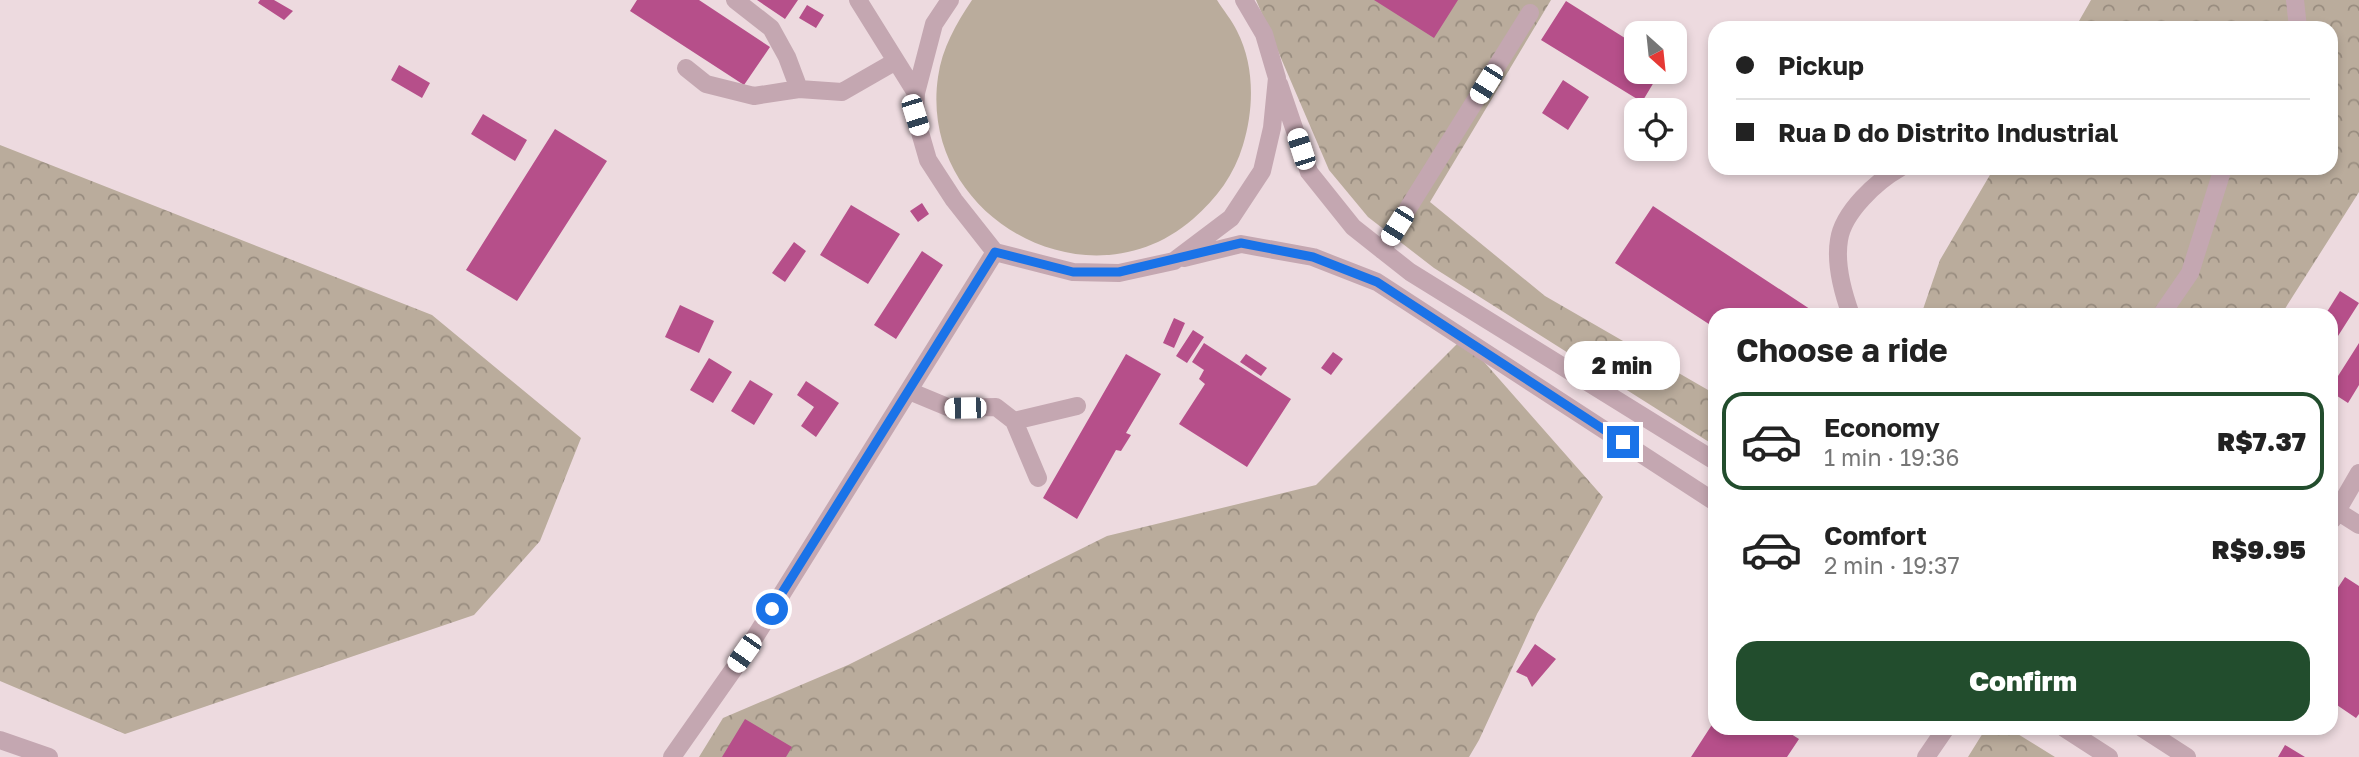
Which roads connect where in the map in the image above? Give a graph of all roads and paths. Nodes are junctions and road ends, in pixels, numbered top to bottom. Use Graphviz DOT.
graph roads {
  1 [pos="735,0"];
  2 [pos="858,0"];
  3 [pos="950,0"];
  4 [pos="1244,0"];
  5 [pos="2295,0"];
  6 [pos="1530,13"];
  7 [pos="2297,21"];
  8 [pos="896,61"];
  9 [pos="686,68"];
  10 [pos="1277,78"];
  11 [pos="799,89"];
  12 [pos="916,93"];
  13 [pos="1888,175"];
  14 [pos="2221,175"];
  15 [pos="1382,250"];
  16 [pos="995,252"];
  17 [pos="1174,261"];
  18 [pos="1849,308"];
  19 [pos="2166,308"];
  20 [pos="909,391"];
  21 [pos="1077,406"];
  22 [pos="1014,421"];
  23 [pos="1708,457"];
  24 [pos="2359,473"];
  25 [pos="1038,478"];
  26 [pos="1708,497"];
  27 [pos="2338,509"];
  28 [pos="2338,517"];
  29 [pos="2359,525"];
  30 [pos="1940,735"];
  31 [pos="2075,735"];
  32 [pos="2153,735"];
  33 [pos="0,740"];
  34 [pos="49,757"];
  35 [pos="672,757"];
  36 [pos="1926,757"];
  37 [pos="2109,757"];
  38 [pos="2187,757"];
  1 -- 11 [label="street"];
  2 -- 8 [label="street"];
  3 -- 12 [label="street"];
  4 -- 10 [label="street"];
  5 -- 7 [label="street"];
  6 -- 15 [label="street"];
  8 -- 11 [label="street"];
  8 -- 12 [label="street"];
  9 -- 11 [label="street"];
  10 -- 15 [label="street"];
  10 -- 17 [label="street"];
  12 -- 16 [label="street"];
  13 -- 18 [label="street"];
  14 -- 19 [label="street"];
  15 -- 23 [label="street"];
  16 -- 17 [label="street"];
  16 -- 20 [label="street"];
  17 -- 26 [label="street"];
  20 -- 22 [label="street"];
  20 -- 35 [label="street"];
  21 -- 22 [label="street"];
  22 -- 25 [label="street"];
  24 -- 27 [label="street"];
  28 -- 29 [label="street"];
  30 -- 36 [label="street"];
  31 -- 37 [label="street"];
  32 -- 38 [label="street"];
  33 -- 34 [label="street"];
}
